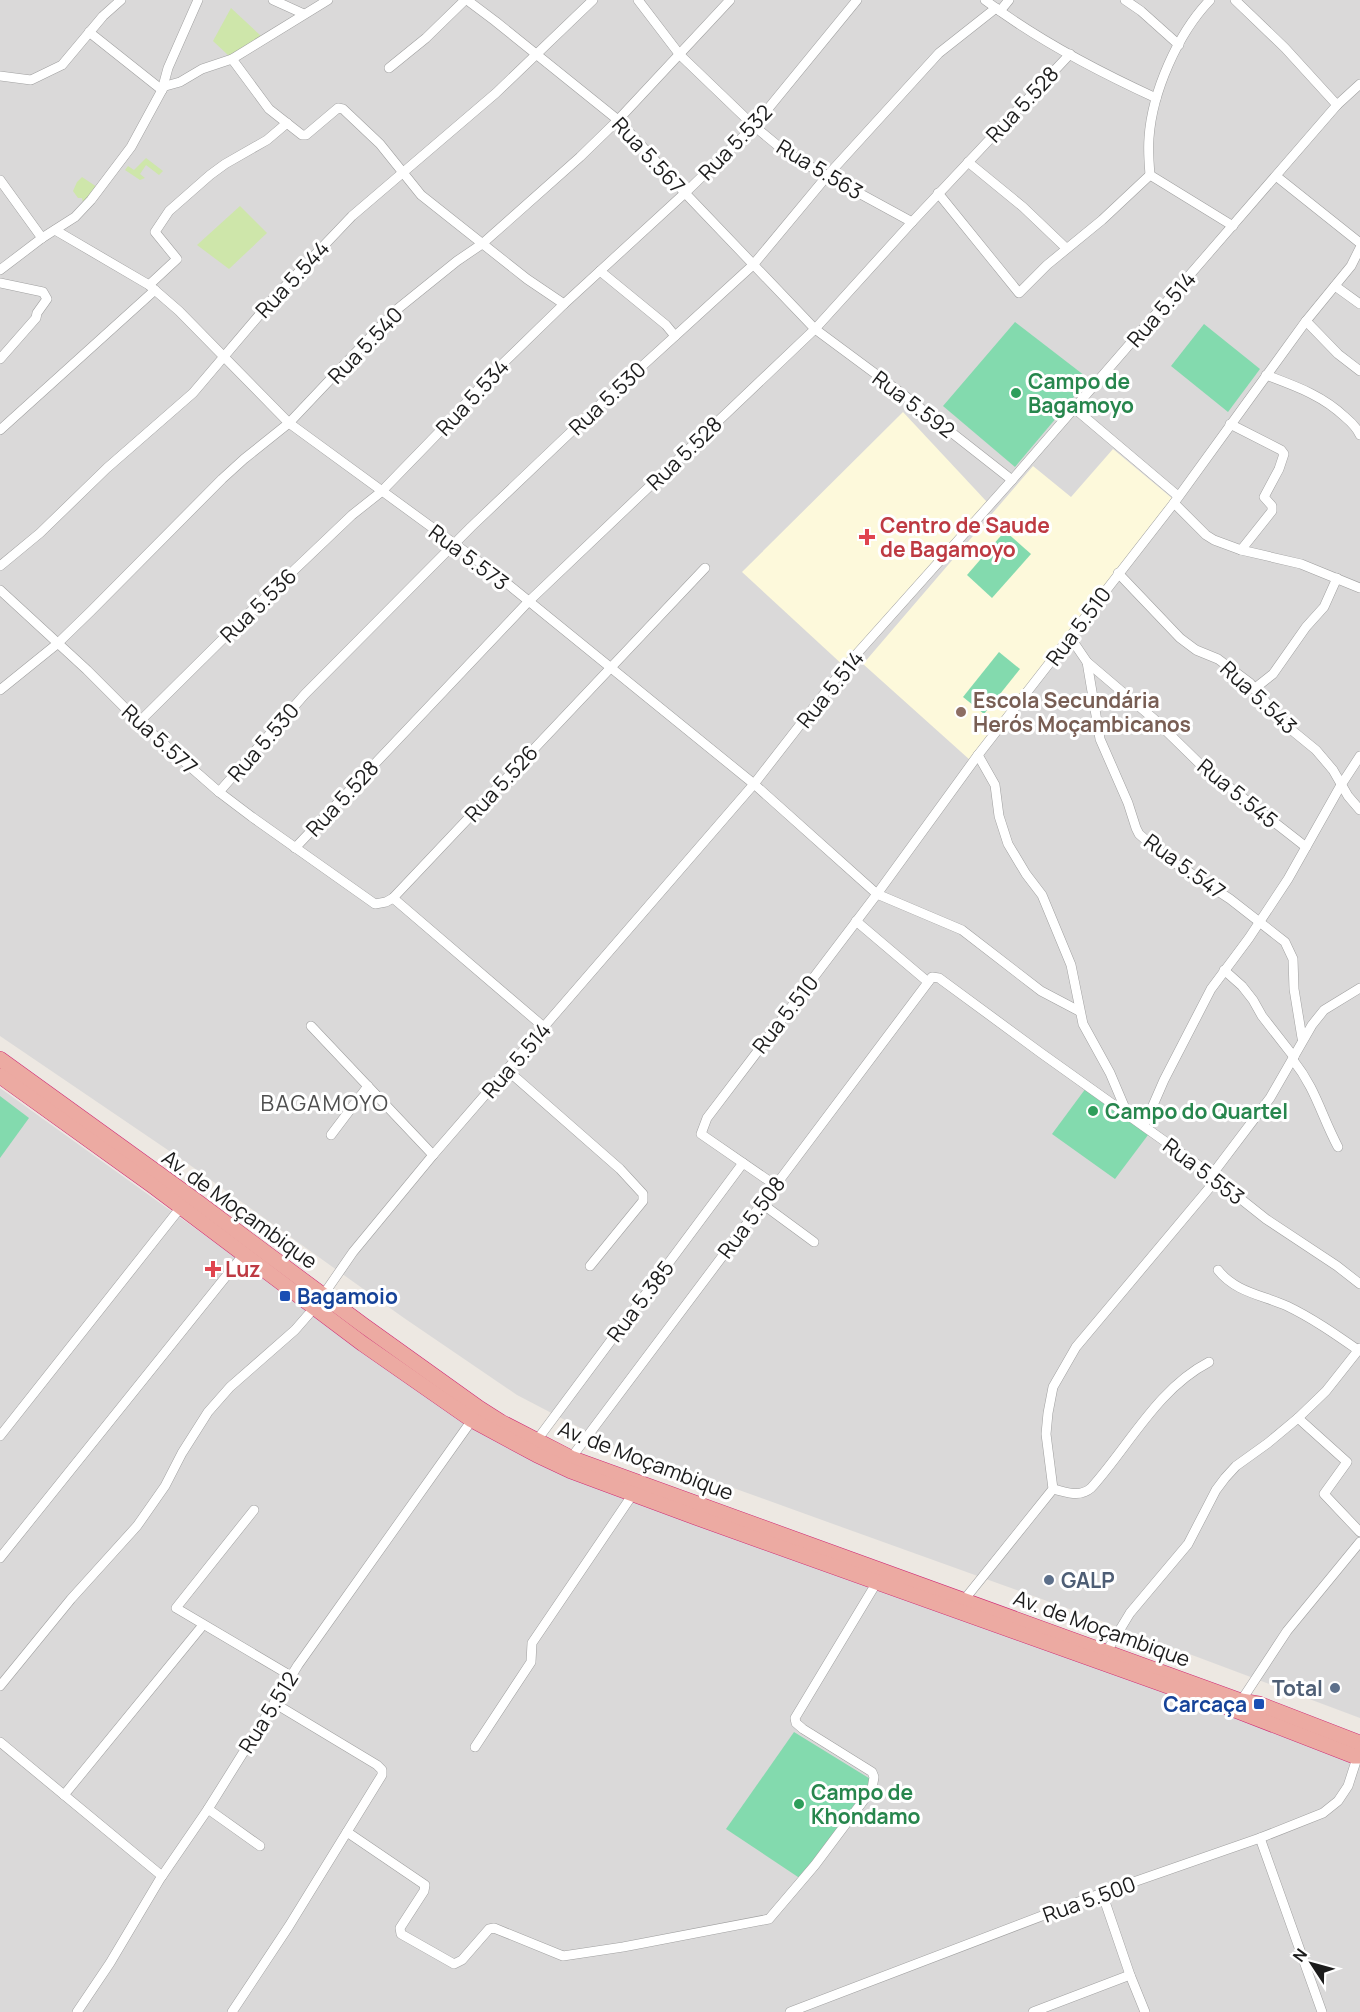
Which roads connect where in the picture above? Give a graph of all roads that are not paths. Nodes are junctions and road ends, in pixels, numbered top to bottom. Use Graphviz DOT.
graph roads {
  1 [pos="121,0"];
  2 [pos="198,0"];
  3 [pos="273,0"];
  4 [pos="328,0"];
  5 [pos="466,0"];
  6 [pos="592,0"];
  7 [pos="638,0"];
  8 [pos="730,0"];
  9 [pos="857,0"];
  10 [pos="985,0"];
  11 [pos="1009,0"];
  12 [pos="1125,0"];
  13 [pos="1210,0"];
  14 [pos="1235,0"];
  15 [pos="998,10"];
  16 [pos="304,14"];
  17 [pos="89,32"];
  18 [pos="1179,45"];
  19 [pos="536,54"];
  20 [pos="1070,54"];
  21 [pos="680,55"];
  22 [pos="232,59"];
  23 [pos="388,68"];
  24 [pos="0,76"];
  25 [pos="1360,84"];
  26 [pos="162,89"];
  27 [pos="1156,98"];
  28 [pos="1337,105"];
  29 [pos="618,120"];
  30 [pos="287,123"];
  31 [pos="754,126"];
  32 [pos="968,162"];
  33 [pos="404,172"];
  34 [pos="1150,175"];
  35 [pos="827,176"];
  36 [pos="1276,177"];
  37 [pos="0,180"];
  38 [pos="685,193"];
  39 [pos="938,193"];
  40 [pos="912,222"];
  41 [pos="1233,226"];
  42 [pos="55,230"];
  43 [pos="42,238"];
  44 [pos="1360,243"];
  45 [pos="482,244"];
  46 [pos="1066,248"];
  47 [pos="1360,248"];
  48 [pos="753,265"];
  49 [pos="1351,266"];
  50 [pos="0,270"];
  51 [pos="600,271"];
  52 [pos="1360,272"];
  53 [pos="0,283"];
  54 [pos="1335,286"];
  55 [pos="152,288"];
  56 [pos="564,304"];
  57 [pos="1360,304"];
  58 [pos="1306,321"];
  59 [pos="815,329"];
  60 [pos="675,336"];
  61 [pos="224,355"];
  62 [pos="0,359"];
  63 [pos="1360,371"];
  64 [pos="1266,375"];
  65 [pos="1074,408"];
  66 [pos="289,423"];
  67 [pos="1230,424"];
  68 [pos="0,430"];
  69 [pos="1360,435"];
  70 [pos="1012,480"];
  71 [pos="381,492"];
  72 [pos="1176,500"];
  73 [pos="454,546"];
  74 [pos="1241,550"];
  75 [pos="0,566"];
  76 [pos="705,568"];
  77 [pos="1118,573"];
  78 [pos="1337,578"];
  79 [pos="1358,584"];
  80 [pos="0,590"];
  81 [pos="528,602"];
  82 [pos="1070,637"];
  83 [pos="57,644"];
  84 [pos="1088,662"];
  85 [pos="610,668"];
  86 [pos="1254,689"];
  87 [pos="0,690"];
  88 [pos="139,722"];
  89 [pos="978,755"];
  90 [pos="1360,756"];
  91 [pos="754,784"];
  92 [pos="1341,785"];
  93 [pos="219,792"];
  94 [pos="1360,810"];
  95 [pos="1306,847"];
  96 [pos="295,848"];
  97 [pos="877,894"];
  98 [pos="393,897"];
  99 [pos="1262,917"];
  100 [pos="856,921"];
  101 [pos="1224,970"];
  102 [pos="930,979"];
  103 [pos="1360,988"];
  104 [pos="1079,1011"];
  105 [pos="311,1026"];
  106 [pos="545,1028"];
  107 [pos="1302,1038"];
  108 [pos="1294,1058"];
  109 [pos="0,1059"];
  110 [pos="507,1070"];
  111 [pos="0,1076"];
  112 [pos="368,1086"];
  113 [pos="1127,1113"];
  114 [pos="1144,1126"];
  115 [pos="332,1135"];
  116 [pos="1338,1146"];
  117 [pos="433,1155"];
  118 [pos="743,1163"];
  119 [pos="1213,1178"];
  120 [pos="775,1185"];
  121 [pos="761,1203"];
  122 [pos="181,1207"];
  123 [pos="814,1242"];
  124 [pos="244,1254"];
  125 [pos="590,1266"];
  126 [pos="1218,1270"];
  127 [pos="1360,1284"];
  128 [pos="319,1301"];
  129 [pos="1359,1349"];
  130 [pos="1209,1362"];
  131 [pos="1298,1418"];
  132 [pos="472,1420"];
  133 [pos="0,1436"];
  134 [pos="537,1440"];
  135 [pos="571,1458"];
  136 [pos="1053,1489"];
  137 [pos="633,1494"];
  138 [pos="254,1510"];
  139 [pos="1360,1532"];
  140 [pos="1360,1542"];
  141 [pos="0,1558"];
  142 [pos="877,1582"];
  143 [pos="964,1600"];
  144 [pos="203,1624"];
  145 [pos="1107,1651"];
  146 [pos="291,1676"];
  147 [pos="0,1686"];
  148 [pos="1241,1701"];
  149 [pos="274,1703"];
  150 [pos="0,1742"];
  151 [pos="475,1747"];
  152 [pos="1358,1752"];
  153 [pos="64,1795"];
  154 [pos="208,1809"];
  155 [pos="347,1832"];
  156 [pos="1260,1838"];
  157 [pos="261,1846"];
  158 [pos="162,1876"];
  159 [pos="1102,1893"];
  160 [pos="1130,1974"];
  161 [pos="76,2012"];
  162 [pos="232,2012"];
  163 [pos="790,2012"];
  164 [pos="1033,2012"];
  165 [pos="1145,2012"];
  166 [pos="1322,2012"];
  1 -- 17 [label="street"];
  2 -- 26 [label="street"];
  3 -- 16 [label="street"];
  4 -- 16 [label="street"];
  5 -- 19 [label="street, Rua 5.567"];
  5 -- 23 [label="street"];
  6 -- 19 [label="street, Rua 5.544"];
  7 -- 21 [label="street, Rua 5.563"];
  8 -- 21 [label="street, Rua 5.540"];
  9 -- 31 [label="street, Rua 5.532"];
  10 -- 15 [label="street"];
  11 -- 15 [label="street, Rua 5.530"];
  12 -- 18 [label="street"];
  13 -- 18 [label="street"];
  14 -- 28 [label="street"];
  15 -- 20 [label="street"];
  15 -- 35 [label="street, Rua 5.530"];
  16 -- 22 [label="street"];
  17 -- 24 [label="street"];
  17 -- 26 [label="street"];
  18 -- 27 [label="street"];
  19 -- 29 [label="street, Rua 5.567"];
  19 -- 33 [label="street, Rua 5.544"];
  20 -- 27 [label="street"];
  20 -- 32 [label="street, Rua 5.528"];
  21 -- 29 [label="street, Rua 5.540"];
  21 -- 31 [label="street, Rua 5.563"];
  22 -- 26 [label="street"];
  22 -- 30 [label="street"];
  25 -- 28 [label="street, Rua 5.514"];
  26 -- 42 [label="street"];
  27 -- 34 [label="street"];
  28 -- 36 [label="street, Rua 5.514"];
  29 -- 38 [label="street, Rua 5.567"];
  29 -- 45 [label="street, Rua 5.540"];
  30 -- 33 [label="street"];
  30 -- 55 [label="street"];
  31 -- 35 [label="street, Rua 5.563"];
  31 -- 38 [label="street, Rua 5.532"];
  32 -- 39 [label="street, Rua 5.528"];
  32 -- 46 [label="street"];
  33 -- 45 [label="street"];
  33 -- 61 [label="street, Rua 5.544"];
  34 -- 41 [label="street"];
  34 -- 46 [label="street"];
  35 -- 40 [label="street, Rua 5.563"];
  35 -- 48 [label="street, Rua 5.530"];
  36 -- 41 [label="street, Rua 5.514"];
  36 -- 44 [label="street"];
  37 -- 43 [label="street"];
  38 -- 48 [label="street, Rua 5.567"];
  38 -- 51 [label="street, Rua 5.532"];
  39 -- 40 [label="street, Rua 5.528"];
  39 -- 46 [label="street"];
  40 -- 59 [label="street, Rua 5.528"];
  41 -- 65 [label="street, Rua 5.514"];
  42 -- 43 [label="street"];
  42 -- 55 [label="street, Rua 5.573"];
  43 -- 50 [label="street"];
  45 -- 56 [label="street"];
  45 -- 66 [label="street, Rua 5.540"];
  47 -- 49 [label="street, Rua 5.510"];
  48 -- 59 [label="street, Rua 5.567"];
  48 -- 60 [label="street, Rua 5.530"];
  49 -- 52 [label="street"];
  49 -- 54 [label="street, Rua 5.510"];
  51 -- 56 [label="street, Rua 5.532"];
  51 -- 60 [label="street"];
  53 -- 62 [label="street"];
  54 -- 57 [label="street"];
  54 -- 58 [label="street, Rua 5.510"];
  55 -- 61 [label="street, Rua 5.573"];
  55 -- 68 [label="street"];
  56 -- 71 [label="street, Rua 5.534"];
  58 -- 63 [label="street"];
  58 -- 64 [label="street, Rua 5.510"];
  59 -- 70 [label="street, Rua 5.592"];
  59 -- 81 [label="street, Rua 5.528"];
  60 -- 73 [label="street, Rua 5.530"];
  61 -- 66 [label="street, Rua 5.573"];
  61 -- 75 [label="street, Rua 5.544"];
  64 -- 67 [label="street, Rua 5.510"];
  64 -- 69 [label="street"];
  65 -- 70 [label="street, Rua 5.514"];
  65 -- 72 [label="street"];
  66 -- 71 [label="street, Rua 5.573"];
  66 -- 83 [label="street, Rua 5.540"];
  67 -- 72 [label="street, Rua 5.510"];
  67 -- 74 [label="street"];
  70 -- 91 [label="street, Rua 5.514"];
  71 -- 73 [label="street, Rua 5.573"];
  71 -- 88 [label="street, Rua 5.536"];
  72 -- 74 [label="street"];
  72 -- 77 [label="street, Rua 5.510"];
  73 -- 81 [label="street, Rua 5.573"];
  73 -- 93 [label="street, Rua 5.530"];
  74 -- 78 [label="street"];
  76 -- 85 [label="street, Rua 5.526"];
  77 -- 82 [label="street, Rua 5.510"];
  77 -- 86 [label="street, Rua 5.543"];
  78 -- 79 [label="street"];
  78 -- 86 [label="street"];
  80 -- 83 [label="street, Rua 5.577"];
  81 -- 85 [label="street, Rua 5.573"];
  81 -- 96 [label="street, Rua 5.528"];
  82 -- 84 [label="street, Rua 5.545"];
  82 -- 89 [label="street, Rua 5.510"];
  83 -- 87 [label="street, Rua 5.540"];
  83 -- 88 [label="street, Rua 5.577"];
  84 -- 95 [label="street, Rua 5.545"];
  84 -- 99 [label="street, Rua 5.547"];
  85 -- 91 [label="street, Rua 5.573"];
  85 -- 98 [label="street, Rua 5.526"];
  86 -- 92 [label="street, Rua 5.543"];
  88 -- 93 [label="street, Rua 5.577"];
  89 -- 97 [label="street, Rua 5.510"];
  89 -- 104 [label="street"];
  90 -- 92 [label="street"];
  91 -- 97 [label="street, Rua 5.573"];
  91 -- 106 [label="street, Rua 5.514"];
  92 -- 94 [label="street, Rua 5.543"];
  92 -- 95 [label="street"];
  93 -- 96 [label="street, Rua 5.577"];
  95 -- 99 [label="street"];
  96 -- 98 [label="street, Rua 5.577"];
  97 -- 100 [label="street, Rua 5.510"];
  97 -- 104 [label="street, Rua 5.573"];
  98 -- 106 [label="street"];
  99 -- 101 [label="street"];
  99 -- 107 [label="street, Rua 5.547"];
  100 -- 102 [label="street, Rua 5.553"];
  100 -- 118 [label="street, Rua 5.510"];
  101 -- 108 [label="street"];
  101 -- 114 [label="street"];
  102 -- 113 [label="street, Rua 5.553"];
  102 -- 120 [label="street, Rua 5.508"];
  103 -- 107 [label="street"];
  104 -- 113 [label="street"];
  105 -- 112 [label="street"];
  106 -- 110 [label="street, Rua 5.514"];
  107 -- 108 [label="street"];
  108 -- 116 [label="street"];
  108 -- 119 [label="street"];
  109 -- 128 [label="highway, Av. de Moçambique"];
  110 -- 117 [label="street, Rua 5.514"];
  110 -- 125 [label="street"];
  111 -- 122 [label="highway, Av. de Moçambique"];
  112 -- 115 [label="street"];
  112 -- 117 [label="street"];
  113 -- 114 [label="street, Rua 5.553"];
  114 -- 119 [label="street, Rua 5.553"];
  117 -- 128 [label="street, Rua 5.514"];
  118 -- 120 [label="street"];
  118 -- 134 [label="street, Rua 5.385"];
  119 -- 127 [label="street, Rua 5.553"];
  119 -- 136 [label="street"];
  120 -- 121 [label="street, Rua 5.508"];
  121 -- 123 [label="street"];
  121 -- 135 [label="street, Rua 5.508"];
  122 -- 124 [label="highway, Av. de Moçambique"];
  122 -- 133 [label="street"];
  124 -- 128 [label="highway, Av. de Moçambique"];
  124 -- 141 [label="street"];
  126 -- 129 [label="street"];
  128 -- 132 [label="highway, Av. de Moçambique"];
  128 -- 134 [label="highway, Av. de Moçambique"];
  128 -- 147 [label="street, Rua 5.514"];
  129 -- 131 [label="street"];
  130 -- 136 [label="street"];
  131 -- 139 [label="street"];
  131 -- 145 [label="street"];
  132 -- 137 [label="highway, Av. de Moçambique"];
  132 -- 146 [label="street, Rua 5.512"];
  134 -- 135 [label="highway, Av. de Moçambique"];
  135 -- 143 [label="highway, Av. de Moçambique"];
  136 -- 143 [label="street"];
  137 -- 142 [label="highway, Av. de Moçambique"];
  137 -- 151 [label="street"];
  138 -- 144 [label="street"];
  140 -- 148 [label="street"];
  142 -- 152 [label="highway, Av. de Moçambique"];
  142 -- 155 [label="street"];
  143 -- 145 [label="highway, Av. de Moçambique"];
  144 -- 146 [label="street"];
  144 -- 153 [label="street"];
  145 -- 148 [label="highway, Av. de Moçambique"];
  146 -- 149 [label="street, Rua 5.512"];
  148 -- 152 [label="highway, Av. de Moçambique"];
  149 -- 154 [label="street, Rua 5.512"];
  149 -- 155 [label="street"];
  150 -- 153 [label="street"];
  152 -- 156 [label="street, Rua 5.500"];
  153 -- 158 [label="street"];
  154 -- 157 [label="street"];
  154 -- 158 [label="street, Rua 5.512"];
  155 -- 162 [label="street"];
  156 -- 159 [label="street, Rua 5.500"];
  156 -- 166 [label="street"];
  158 -- 161 [label="street, Rua 5.512"];
  159 -- 160 [label="street"];
  159 -- 163 [label="street, Rua 5.500"];
  160 -- 164 [label="street"];
  160 -- 165 [label="street"];
}
